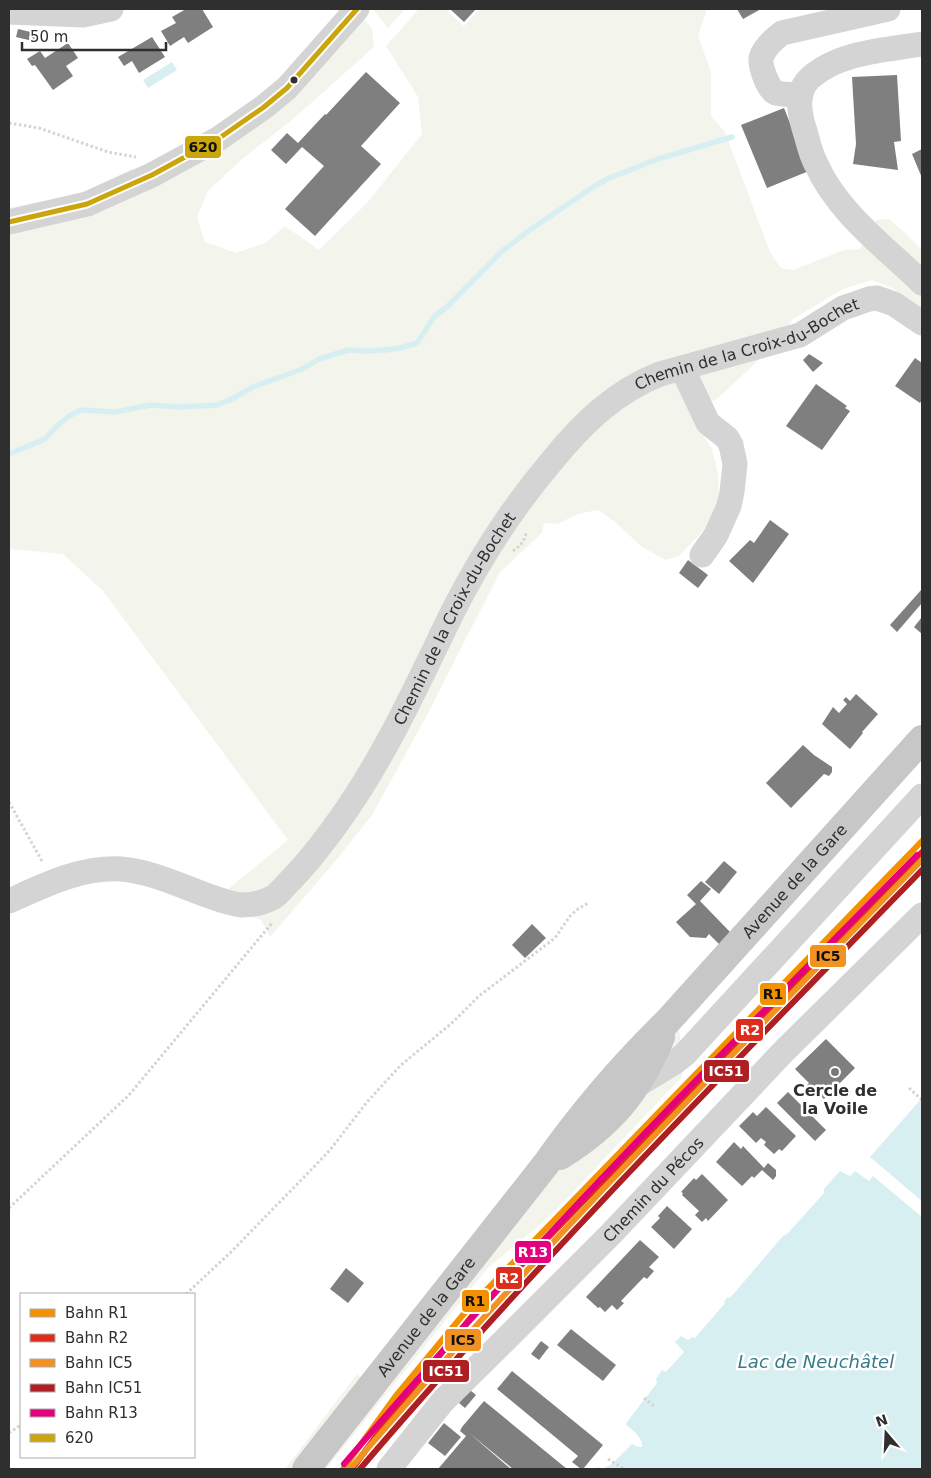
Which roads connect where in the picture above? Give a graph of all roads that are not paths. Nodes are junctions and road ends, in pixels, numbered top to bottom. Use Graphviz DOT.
graph roads {
  1 [pos="111,9"];
  2 [pos="357,9"];
  3 [pos="888,9"];
  4 [pos="9,12"];
  5 [pos="922,44"];
  6 [pos="800,95"];
  7 [pos="9,222"];
  8 [pos="922,283"];
  9 [pos="922,323"];
  10 [pos="682,368"];
  11 [pos="702,555"];
  12 [pos="922,739"];
  13 [pos="922,796"];
  14 [pos="9,901"];
  15 [pos="922,915"];
  16 [pos="623,1090"];
  17 [pos="306,1469"];
  18 [pos="389,1469"];
  1 -- 4 [label="street"];
  2 -- 7 [label="street"];
  3 -- 6 [label="street"];
  5 -- 6 [label="street"];
  6 -- 8 [label="street"];
  9 -- 10 [label="street, Chemin de la Croix-du-Bochet"];
  10 -- 11 [label="street"];
  10 -- 14 [label="street, Chemin de la Croix-du-Bochet"];
  12 -- 16 [label="main road, Avenue de la Gare"];
  13 -- 16 [label="street"];
  15 -- 18 [label="street, Chemin du Pécos"];
  16 -- 17 [label="main road, Avenue de la Gare"];
}
